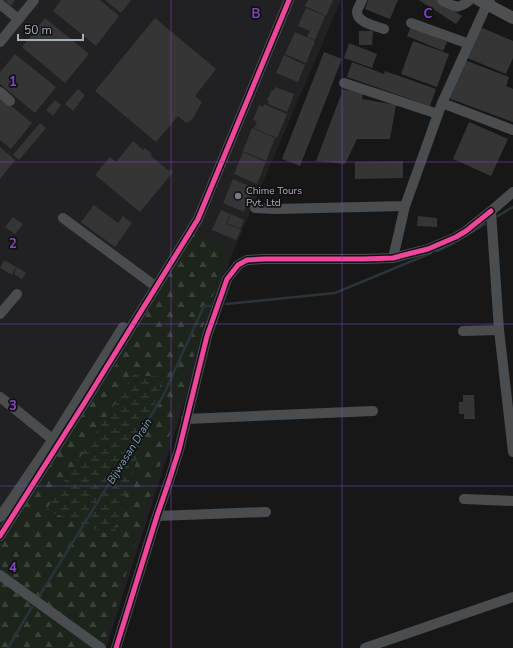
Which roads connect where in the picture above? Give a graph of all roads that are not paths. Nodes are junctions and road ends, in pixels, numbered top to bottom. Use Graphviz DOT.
graph roads {
  1 [pos="34,0"];
  2 [pos="282,0"];
  3 [pos="290,0"];
  4 [pos="362,0"];
  5 [pos="442,0"];
  6 [pos="470,0"];
  7 [pos="485,1"];
  8 [pos="0,4"];
  9 [pos="513,18"];
  10 [pos="18,19"];
  11 [pos="411,23"];
  12 [pos="384,29"];
  13 [pos="0,42"];
  14 [pos="469,44"];
  15 [pos="344,83"];
  16 [pos="0,92"];
  17 [pos="10,101"];
  18 [pos="442,103"];
  19 [pos="438,114"];
  20 [pos="513,130"];
  21 [pos="513,192"];
  22 [pos="405,206"];
  23 [pos="255,208"];
  24 [pos="491,211"];
  25 [pos="63,218"];
  26 [pos="393,258"];
  27 [pos="151,283"];
  28 [pos="17,294"];
  29 [pos="0,314"];
  30 [pos="499,330"];
  31 [pos="463,331"];
  32 [pos="0,397"];
  33 [pos="373,411"];
  34 [pos="186,419"];
  35 [pos="55,442"];
  36 [pos="513,452"];
  37 [pos="464,499"];
  38 [pos="513,500"];
  39 [pos="266,512"];
  40 [pos="157,516"];
  41 [pos="0,517"];
  42 [pos="0,536"];
  43 [pos="0,575"];
  44 [pos="513,597"];
  45 [pos="101,648"];
  46 [pos="116,648"];
  47 [pos="365,648"];
  1 -- 10 [label="street"];
  2 -- 27 [label="street"];
  3 -- 35 [label="street"];
  4 -- 12 [label="street"];
  5 -- 6 [label="street"];
  7 -- 9 [label="main road"];
  7 -- 14 [label="street"];
  8 -- 10 [label="street"];
  10 -- 13 [label="street"];
  11 -- 14 [label="street"];
  14 -- 18 [label="street"];
  15 -- 19 [label="street"];
  16 -- 17 [label="street"];
  18 -- 19 [label="street"];
  18 -- 20 [label="street"];
  19 -- 22 [label="street"];
  21 -- 24 [label="street"];
  22 -- 23 [label="street"];
  22 -- 26 [label="street"];
  24 -- 26 [label="street"];
  24 -- 30 [label="street"];
  25 -- 27 [label="street"];
  26 -- 34 [label="street"];
  27 -- 35 [label="street"];
  28 -- 29 [label="street"];
  30 -- 31 [label="street"];
  30 -- 36 [label="street"];
  32 -- 35 [label="street"];
  33 -- 34 [label="street"];
  34 -- 40 [label="street"];
  35 -- 41 [label="street"];
  35 -- 42 [label="street"];
  37 -- 38 [label="street"];
  39 -- 40 [label="street"];
  40 -- 46 [label="street"];
  43 -- 45 [label="street"];
  44 -- 47 [label="street"];
}
